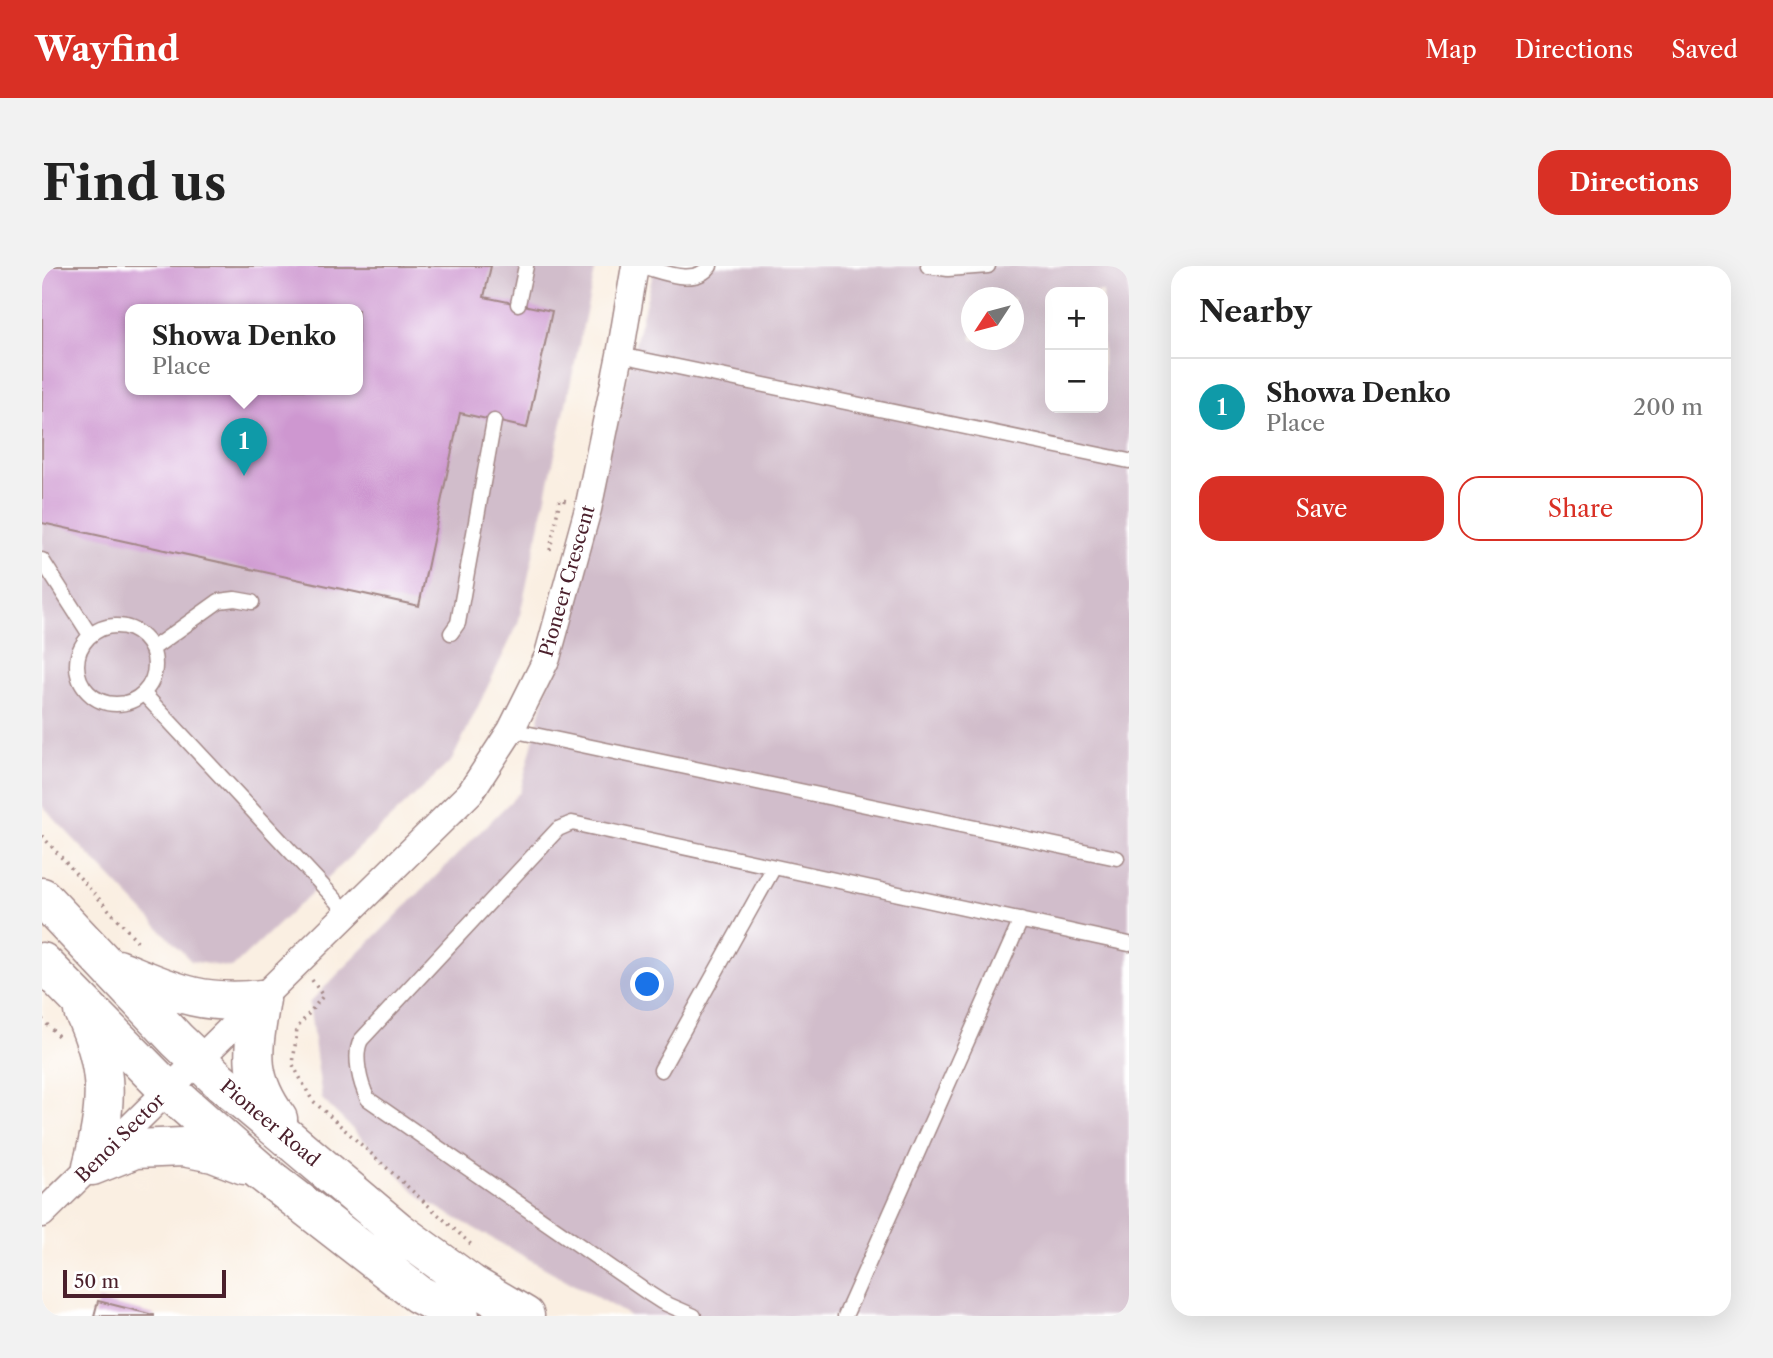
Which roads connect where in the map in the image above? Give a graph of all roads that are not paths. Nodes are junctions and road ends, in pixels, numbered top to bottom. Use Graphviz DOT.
graph roads {
  1 [pos="526,266"];
  2 [pos="635,266"];
  3 [pos="641,266"];
  4 [pos="710,266"];
  5 [pos="928,266"];
  6 [pos="988,266"];
  7 [pos="518,304"];
  8 [pos="620,355"];
  9 [pos="494,421"];
  10 [pos="1129,461"];
  11 [pos="42,560"];
  12 [pos="253,602"];
  13 [pos="451,633"];
  14 [pos="90,635"];
  15 [pos="152,649"];
  16 [pos="143,694"];
  17 [pos="511,730"];
  18 [pos="1117,858"];
  19 [pos="774,867"];
  20 [pos="42,897"];
  21 [pos="349,914"];
  22 [pos="1021,920"];
  23 [pos="1129,944"];
  24 [pos="42,962"];
  25 [pos="106,964"];
  26 [pos="76,996"];
  27 [pos="261,999"];
  28 [pos="198,1062"];
  29 [pos="662,1070"];
  30 [pos="169,1090"];
  31 [pos="306,1153"];
  32 [pos="92,1167"];
  33 [pos="260,1171"];
  34 [pos="42,1214"];
  35 [pos="466,1300"];
  36 [pos="525,1316"];
  37 [pos="694,1316"];
  38 [pos="845,1316"];
  1 -- 7 [label="lane"];
  2 -- 8 [label="street, Pioneer Crescent"];
  3 -- 4 [label="lane"];
  5 -- 6 [label="lane"];
  8 -- 10 [label="lane"];
  8 -- 17 [label="street, Pioneer Crescent"];
  9 -- 13 [label="lane"];
  11 -- 14 [label="lane"];
  12 -- 15 [label="lane"];
  14 -- 15 [label="lane"];
  14 -- 16 [label="lane"];
  15 -- 16 [label="lane"];
  16 -- 21 [label="lane"];
  17 -- 18 [label="lane"];
  17 -- 21 [label="street, Pioneer Crescent"];
  19 -- 22 [label="lane"];
  19 -- 29 [label="lane"];
  19 -- 37 [label="lane"];
  20 -- 25 [label="main road, Pioneer Road"];
  21 -- 27 [label="street, Pioneer Crescent"];
  22 -- 23 [label="lane"];
  22 -- 38 [label="lane"];
  24 -- 26 [label="main road, Pioneer Road"];
  25 -- 27 [label="main road"];
  25 -- 28 [label="main road, Pioneer Road"];
  26 -- 30 [label="main road, Pioneer Road"];
  26 -- 32 [label="main road"];
  27 -- 28 [label="street, Pioneer Crescent"];
  27 -- 31 [label="main road"];
  28 -- 30 [label="street, Benoi Sector"];
  28 -- 31 [label="main road, Pioneer Road"];
  30 -- 32 [label="street, Benoi Sector"];
  30 -- 33 [label="main road, Pioneer Road"];
  31 -- 35 [label="main road, Pioneer Road"];
  32 -- 33 [label="main road"];
  32 -- 34 [label="street, Benoi Sector"];
  33 -- 35 [label="main road, Pioneer Road"];
  35 -- 36 [label="main road, Pioneer Road"];
}
